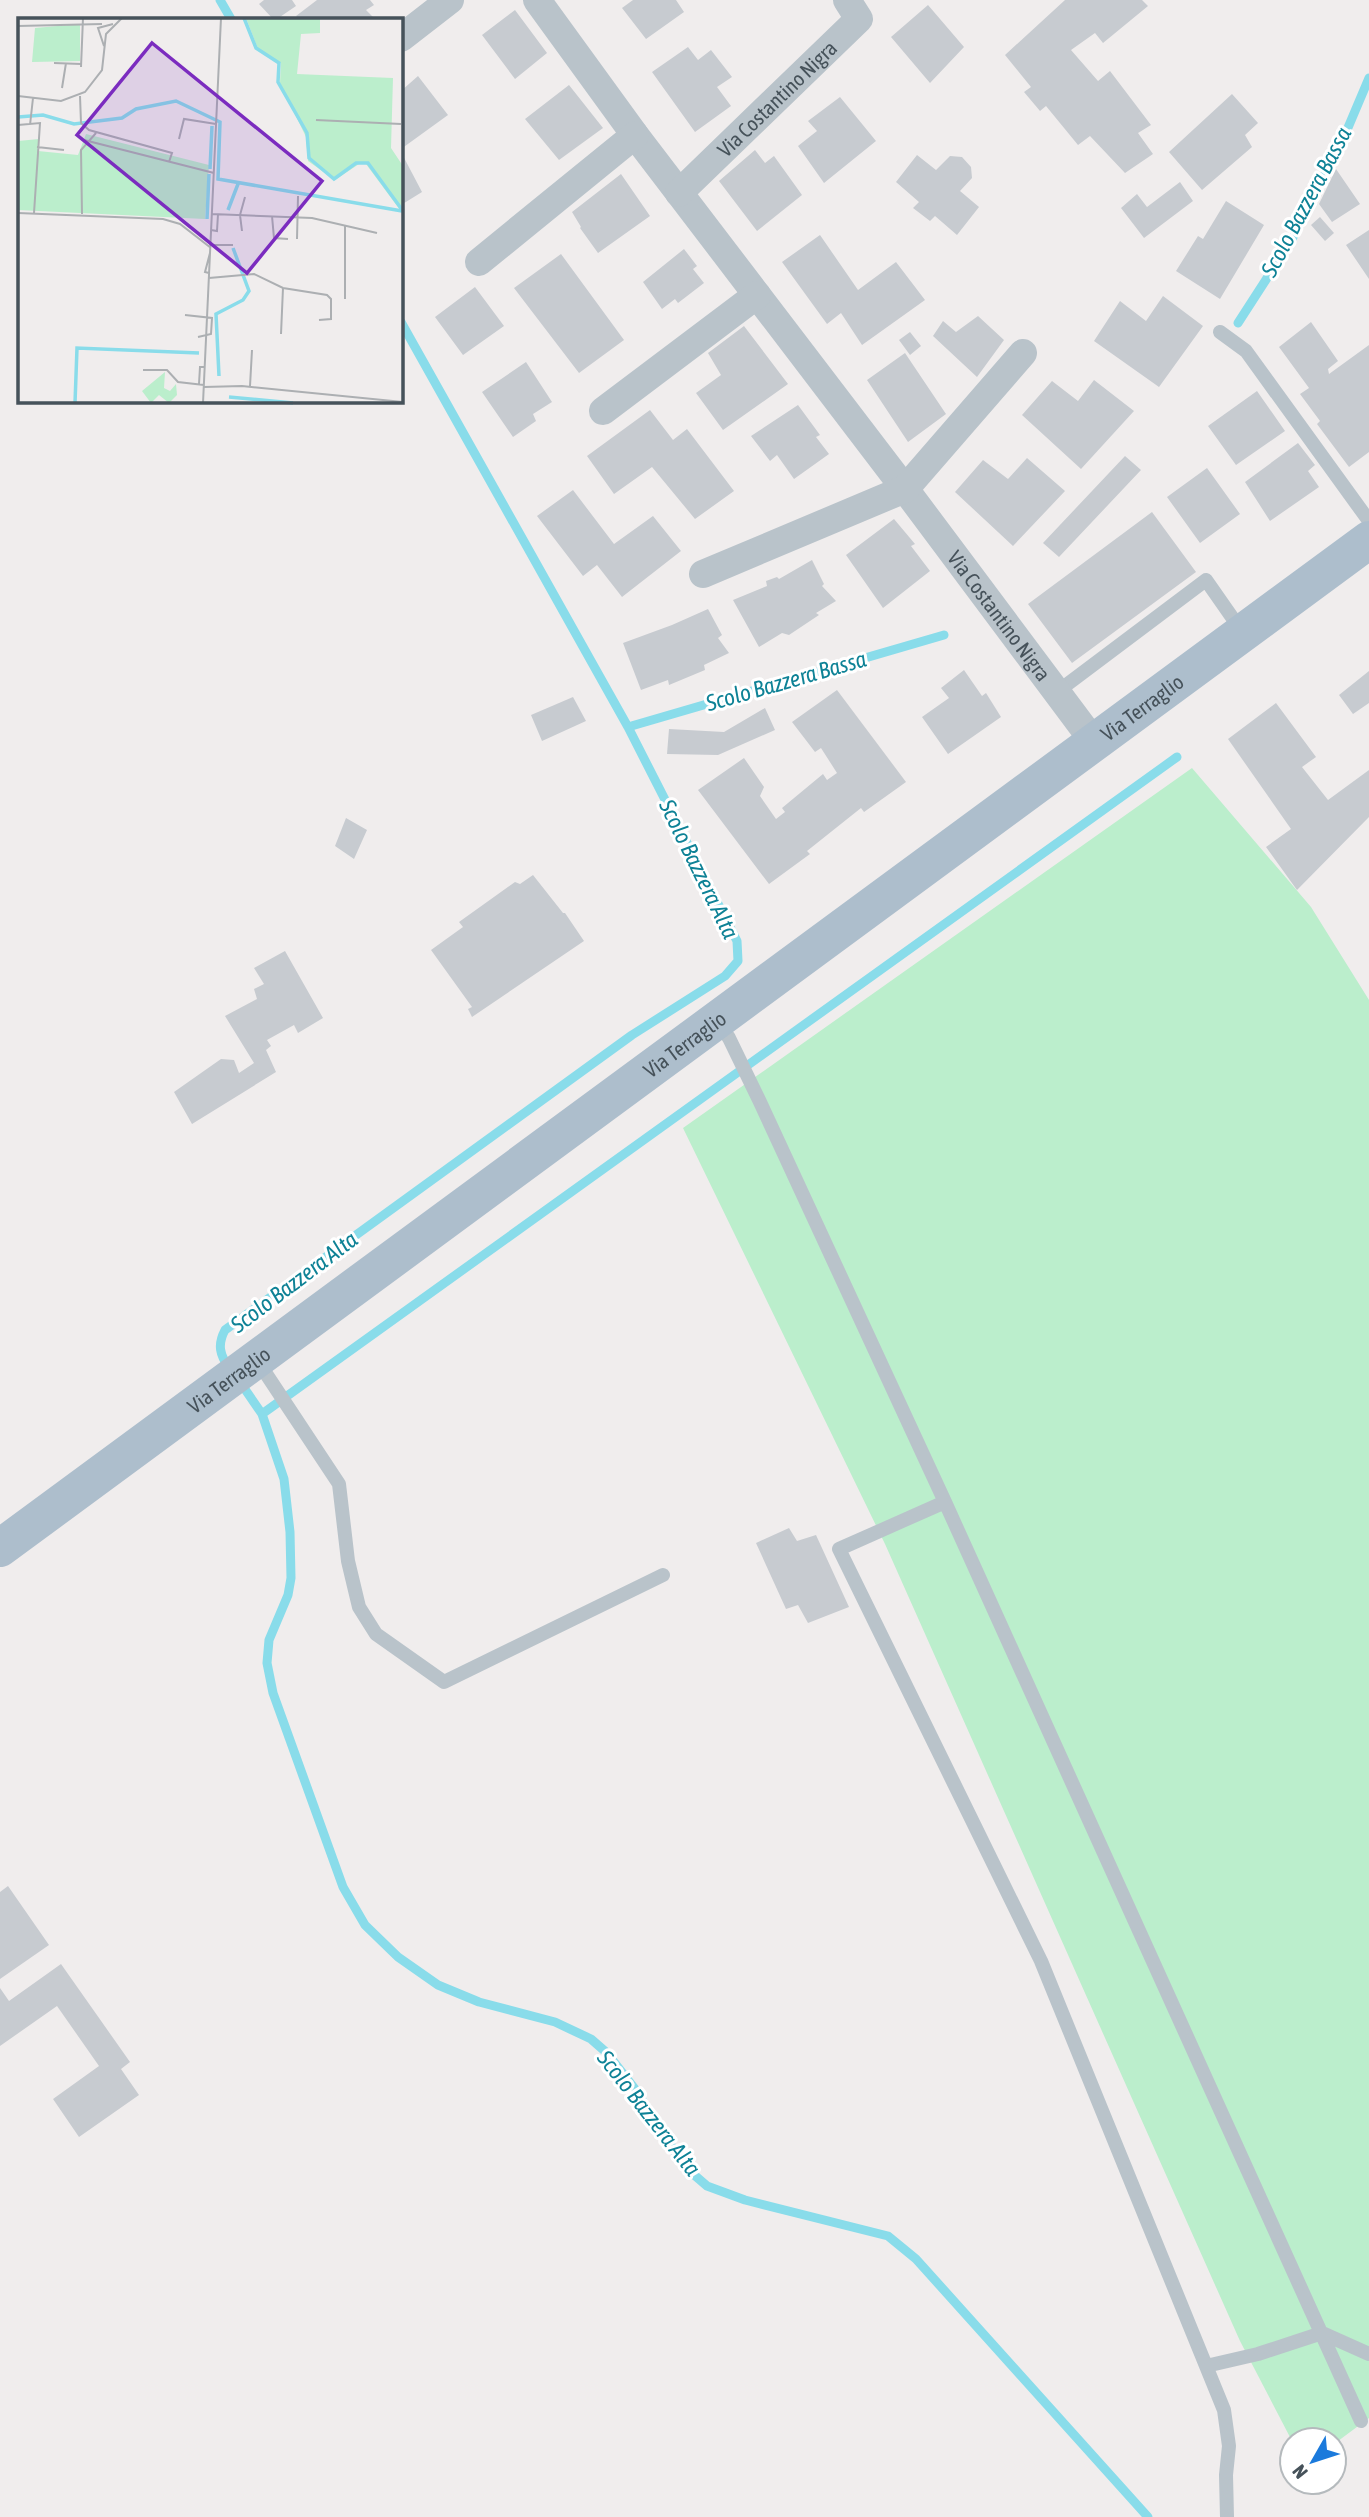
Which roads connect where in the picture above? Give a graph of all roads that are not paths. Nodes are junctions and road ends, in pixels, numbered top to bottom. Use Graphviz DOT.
graph roads {
  1 [pos="450,0"];
  2 [pos="537,0"];
  3 [pos="846,0"];
  4 [pos="402,37"];
  5 [pos="635,135"];
  6 [pos="679,193"];
  7 [pos="479,262"];
  8 [pos="757,295"];
  9 [pos="1220,332"];
  10 [pos="1023,353"];
  11 [pos="603,411"];
  12 [pos="905,489"];
  13 [pos="1369,521"];
  14 [pos="1369,540"];
  15 [pos="703,574"];
  16 [pos="1243,634"];
  17 [pos="1057,692"];
  18 [pos="1094,742"];
  19 [pos="725,1034"];
  20 [pos="250,1375"];
  21 [pos="945,1502"];
  22 [pos="0,1548"];
  23 [pos="663,1575"];
  24 [pos="1322,2333"];
  25 [pos="1369,2354"];
  26 [pos="1206,2366"];
  27 [pos="1361,2421"];
  28 [pos="1227,2517"];
  1 -- 4 [label="street"];
  2 -- 5 [label="street, Via Costantino Nigra"];
  3 -- 6 [label="street, Via Costantino Nigra"];
  5 -- 6 [label="street, Via Costantino Nigra"];
  5 -- 7 [label="street"];
  6 -- 8 [label="street, Via Costantino Nigra"];
  8 -- 11 [label="street"];
  8 -- 12 [label="street, Via Costantino Nigra"];
  9 -- 13 [label="lane"];
  10 -- 12 [label="street"];
  12 -- 15 [label="street"];
  12 -- 17 [label="street, Via Costantino Nigra"];
  14 -- 16 [label="main road, Via Terraglio"];
  16 -- 17 [label="lane"];
  16 -- 18 [label="main road, Via Terraglio"];
  17 -- 18 [label="street, Via Costantino Nigra"];
  18 -- 19 [label="main road, Via Terraglio"];
  19 -- 20 [label="main road, Via Terraglio"];
  19 -- 21 [label="lane"];
  20 -- 22 [label="main road, Via Terraglio"];
  20 -- 23 [label="lane"];
  21 -- 24 [label="lane"];
  21 -- 26 [label="lane"];
  24 -- 25 [label="lane"];
  24 -- 26 [label="lane"];
  24 -- 27 [label="lane"];
  26 -- 28 [label="lane"];
}
